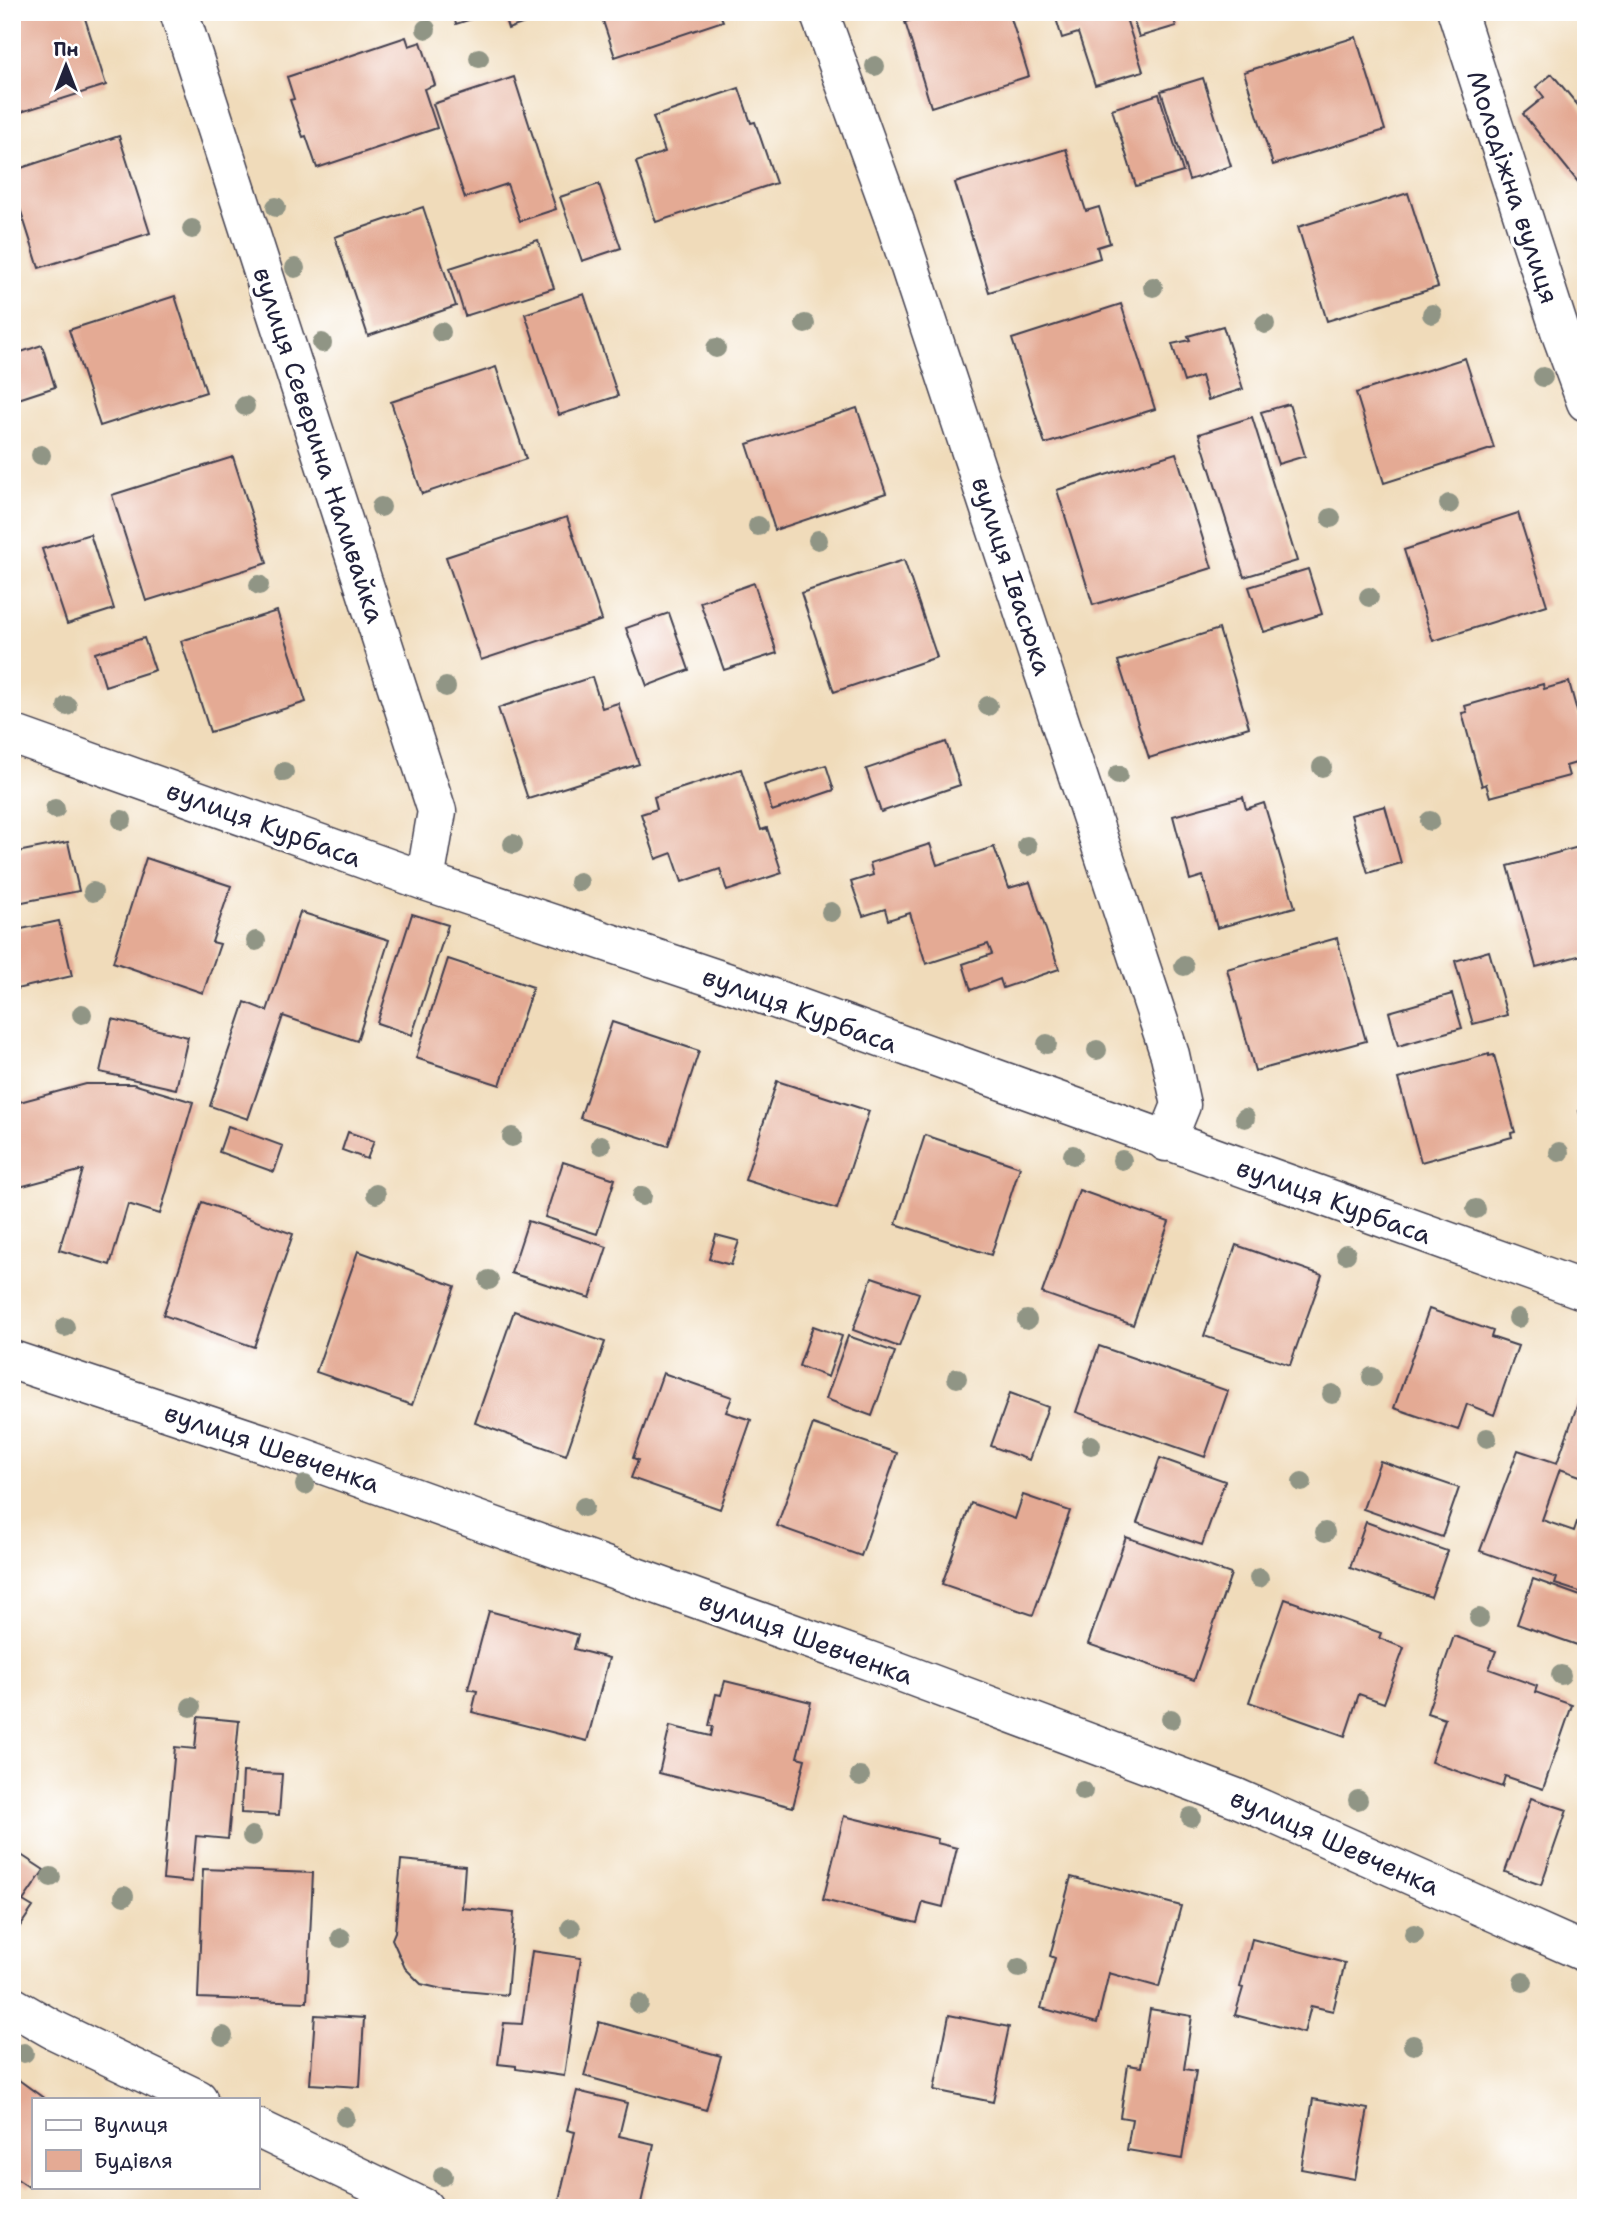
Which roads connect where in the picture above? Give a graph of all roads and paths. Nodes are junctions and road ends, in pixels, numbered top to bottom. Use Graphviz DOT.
graph roads {
  1 [pos="179,12"];
  2 [pos="819,12"];
  3 [pos="1457,12"];
  4 [pos="1586,402"];
  5 [pos="12,734"];
  6 [pos="425,881"];
  7 [pos="1166,1142"];
  8 [pos="1586,1291"];
  9 [pos="12,1360"];
  10 [pos="1586,1953"];
  11 [pos="12,2006"];
  12 [pos="196,2098"];
  13 [pos="259,2129"];
  14 [pos="424,2208"];
  1 -- 6 [label="street, вулиця Северина Наливайка"];
  2 -- 7 [label="street, вулиця Івасюка"];
  3 -- 4 [label="street, Молодіжна вулиця"];
  5 -- 6 [label="street, вулиця Курбаса"];
  6 -- 7 [label="street, вулиця Курбаса"];
  7 -- 8 [label="street, вулиця Курбаса"];
  9 -- 10 [label="street, вулиця Шевченка"];
  11 -- 12 [label="street"];
  13 -- 14 [label="street"];
}
